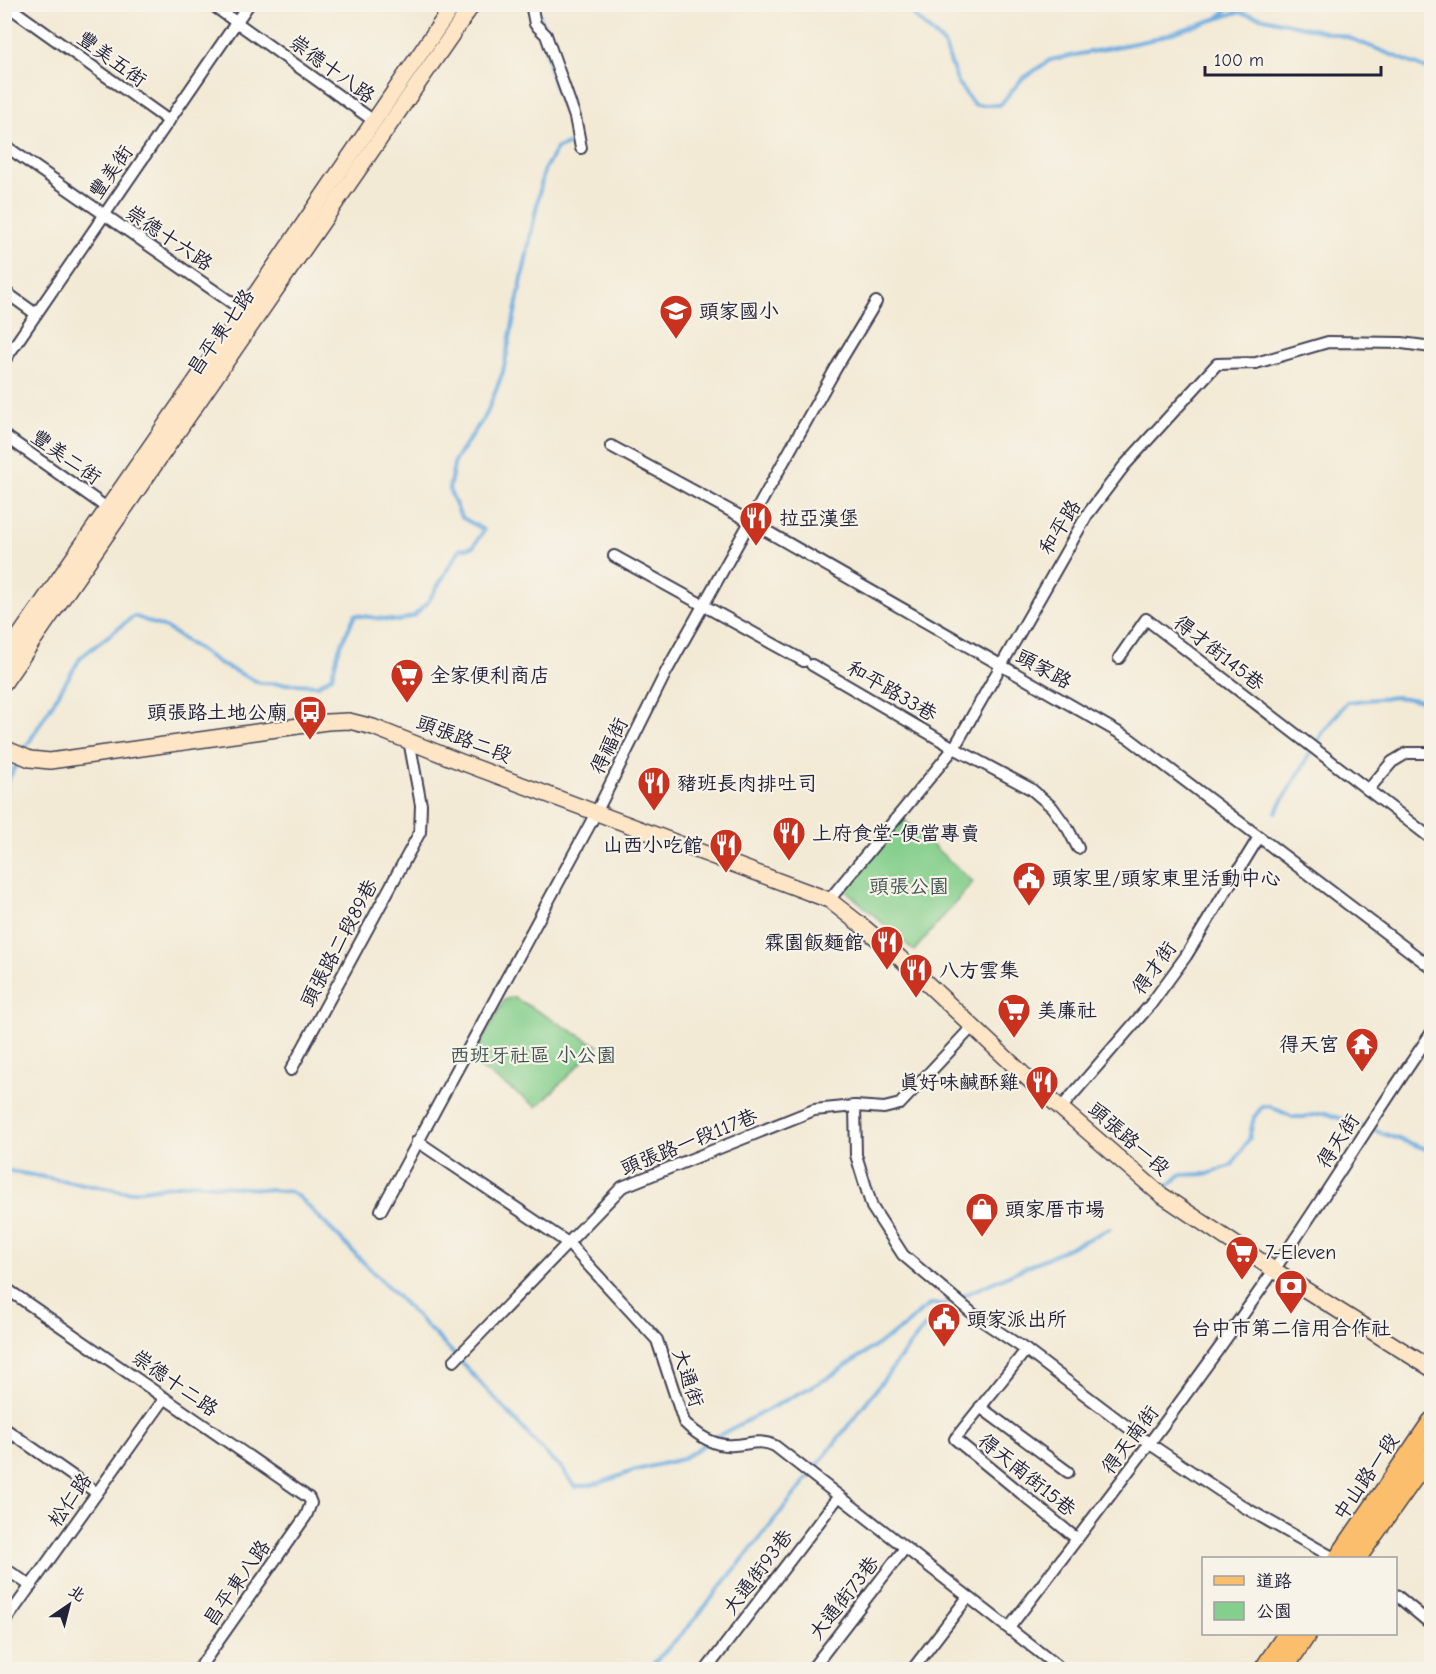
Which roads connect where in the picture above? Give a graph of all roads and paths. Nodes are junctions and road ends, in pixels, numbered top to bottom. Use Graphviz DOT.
graph roads {
  1 [pos="5,4"];
  2 [pos="211,4"];
  3 [pos="249,4"];
  4 [pos="454,4"];
  5 [pos="473,4"];
  6 [pos="531,4"];
  7 [pos="236,22"];
  8 [pos="169,121"];
  9 [pos="374,121"];
  10 [pos="4,145"];
  11 [pos="580,148"];
  12 [pos="104,215"];
  13 [pos="4,291"];
  14 [pos="876,303"];
  15 [pos="36,314"];
  16 [pos="250,315"];
  17 [pos="1431,347"];
  18 [pos="4,361"];
  19 [pos="4,435"];
  20 [pos="611,446"];
  21 [pos="107,508"];
  22 [pos="749,521"];
  23 [pos="614,556"];
  24 [pos="703,604"];
  25 [pos="4,658"];
  26 [pos="1119,658"];
  27 [pos="1002,666"];
  28 [pos="4,683"];
  29 [pos="409,740"];
  30 [pos="5,748"];
  31 [pos="954,748"];
  32 [pos="1431,753"];
  33 [pos="1368,790"];
  34 [pos="596,813"];
  35 [pos="1259,837"];
  36 [pos="1431,839"];
  37 [pos="1078,848"];
  38 [pos="829,900"];
  39 [pos="1431,968"];
  40 [pos="973,1026"];
  41 [pos="1431,1032"];
  42 [pos="291,1070"];
  43 [pos="855,1106"];
  44 [pos="1061,1108"];
  45 [pos="417,1141"];
  46 [pos="381,1210"];
  47 [pos="568,1243"];
  48 [pos="1274,1270"];
  49 [pos="4,1287"];
  50 [pos="1026,1350"];
  51 [pos="454,1361"];
  52 [pos="1431,1369"];
  53 [pos="165,1398"];
  54 [pos="980,1407"];
  55 [pos="1431,1421"];
  56 [pos="4,1428"];
  57 [pos="1150,1444"];
  58 [pos="1431,1452"];
  59 [pos="1068,1472"];
  60 [pos="97,1492"];
  61 [pos="839,1496"];
  62 [pos="306,1516"];
  63 [pos="1077,1539"];
  64 [pos="905,1548"];
  65 [pos="1334,1557"];
  66 [pos="1337,1557"];
  67 [pos="1359,1557"];
  68 [pos="4,1568"];
  69 [pos="31,1586"];
  70 [pos="968,1597"];
  71 [pos="1397,1597"];
  72 [pos="4,1623"];
  73 [pos="1431,1625"];
  74 [pos="1009,1628"];
  75 [pos="1286,1635"];
  76 [pos="1306,1635"];
  77 [pos="198,1670"];
  78 [pos="706,1670"];
  79 [pos="811,1670"];
  80 [pos="912,1670"];
  81 [pos="1062,1670"];
  82 [pos="1263,1670"];
  83 [pos="1283,1670"];
  1 -- 8 [label="street, 豐美五街"];
  2 -- 7 [label="street, 崇德十八路"];
  3 -- 7 [label="street, 豐美街"];
  4 -- 9 [label="street, 昌平東七路"];
  5 -- 16 [label="street, 昌平東七路"];
  6 -- 11 [label="street"];
  7 -- 8 [label="street, 豐美街"];
  7 -- 9 [label="street, 崇德十八路"];
  8 -- 12 [label="street, 豐美街"];
  9 -- 16 [label="street, 昌平東七路"];
  10 -- 12 [label="street, 崇德十六路"];
  12 -- 15 [label="street, 豐美街"];
  12 -- 16 [label="street, 崇德十六路"];
  13 -- 15 [label="street"];
  14 -- 22 [label="street, 得福街"];
  15 -- 18 [label="street, 豐美街"];
  16 -- 21 [label="street, 昌平東七路"];
  16 -- 28 [label="street, 昌平東七路"];
  17 -- 27 [label="street, 和平路"];
  19 -- 21 [label="street, 豐美二街"];
  20 -- 22 [label="street, 頭家路"];
  21 -- 25 [label="street, 昌平東七路"];
  22 -- 24 [label="street, 得福街"];
  22 -- 27 [label="street, 頭家路"];
  23 -- 24 [label="street, 和平路33巷"];
  24 -- 31 [label="street, 和平路33巷"];
  24 -- 34 [label="street, 得福街"];
  26 -- 33 [label="street, 得才街145巷"];
  27 -- 31 [label="street, 和平路"];
  27 -- 35 [label="street, 頭家路"];
  29 -- 30 [label="street, 頭張路二段"];
  29 -- 34 [label="street, 頭張路二段"];
  29 -- 42 [label="street, 頭張路二段89巷"];
  31 -- 37 [label="street, 和平路33巷"];
  31 -- 38 [label="street, 和平路"];
  32 -- 33 [label="street"];
  33 -- 36 [label="street"];
  34 -- 38 [label="street, 頭張路二段"];
  34 -- 45 [label="street, 得福街"];
  35 -- 39 [label="street, 頭家路"];
  35 -- 44 [label="street, 得才街"];
  38 -- 40 [label="street, 頭張路一段"];
  40 -- 43 [label="street, 頭張路一段117巷"];
  40 -- 44 [label="street, 頭張路一段"];
  41 -- 48 [label="street, 得天街"];
  43 -- 47 [label="street, 頭張路一段117巷"];
  43 -- 50 [label="street"];
  44 -- 48 [label="street, 頭張路一段"];
  45 -- 46 [label="street, 得福街"];
  45 -- 47 [label="street, 大通街"];
  47 -- 51 [label="street, 頭張路一段117巷"];
  47 -- 61 [label="street, 大通街"];
  48 -- 52 [label="street, 頭張路一段"];
  48 -- 57 [label="street, 得天南街"];
  49 -- 53 [label="street, 崇德十二路"];
  50 -- 54 [label="street"];
  50 -- 57 [label="street"];
  53 -- 60 [label="street, 松仁路"];
  53 -- 62 [label="street, 崇德十二路"];
  54 -- 59 [label="street"];
  54 -- 63 [label="street, 得天南街15巷"];
  55 -- 66 [label="main road, 中山路一段"];
  56 -- 60 [label="street"];
  57 -- 63 [label="street, 得天南街"];
  57 -- 65 [label="street"];
  58 -- 67 [label="main road, 中山路一段"];
  60 -- 69 [label="street, 松仁路"];
  61 -- 64 [label="street, 大通街"];
  61 -- 78 [label="street, 大通街93巷"];
  62 -- 77 [label="street, 昌平東八路"];
  63 -- 74 [label="street, 得天南街"];
  64 -- 70 [label="street, 大通街"];
  64 -- 79 [label="street, 大通街73巷"];
  68 -- 69 [label="street"];
  69 -- 72 [label="street, 松仁路"];
  70 -- 74 [label="street, 大通街"];
  70 -- 80 [label="street"];
  71 -- 73 [label="street"];
  74 -- 81 [label="street, 大通街"];
  75 -- 82 [label="main road"];
  76 -- 83 [label="main road"];
}
